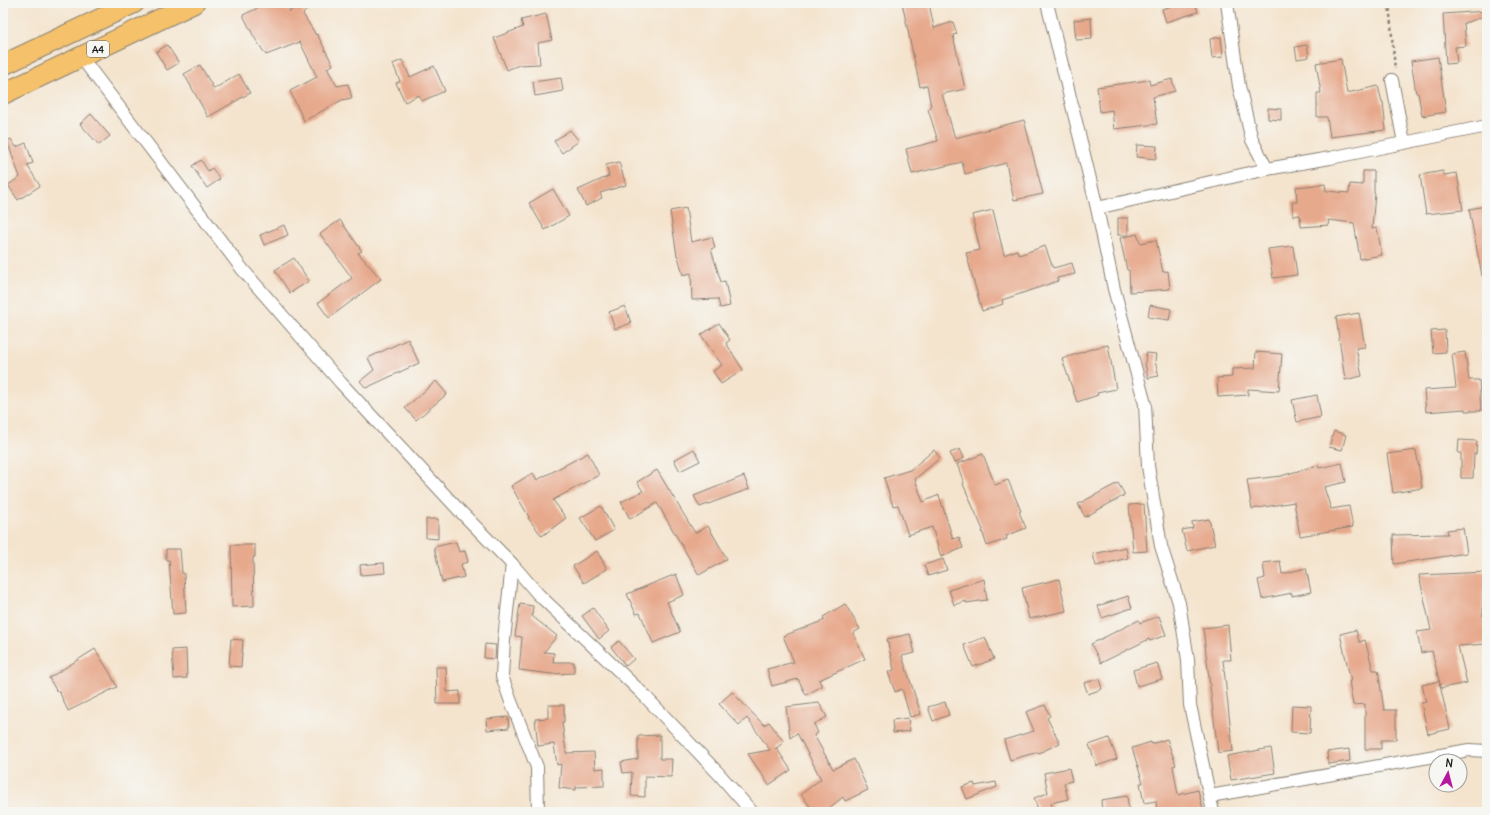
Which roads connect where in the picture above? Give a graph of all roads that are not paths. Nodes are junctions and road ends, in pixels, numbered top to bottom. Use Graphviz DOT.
graph roads {
  1 [pos="194,3"];
  2 [pos="1047,3"];
  3 [pos="1227,3"];
  4 [pos="131,4"];
  5 [pos="81,57"];
  6 [pos="3,65"];
  7 [pos="1392,80"];
  8 [pos="3,94"];
  9 [pos="1487,126"];
  10 [pos="1404,143"];
  11 [pos="1267,169"];
  12 [pos="1097,208"];
  13 [pos="512,564"];
  14 [pos="1487,751"];
  15 [pos="1210,796"];
  16 [pos="538,812"];
  17 [pos="752,812"];
  18 [pos="1213,812"];
  1 -- 5 [label="highway, A4"];
  2 -- 12 [label="street"];
  3 -- 11 [label="street"];
  4 -- 6 [label="highway, A4"];
  5 -- 8 [label="highway, A4"];
  5 -- 13 [label="street"];
  7 -- 10 [label="street"];
  9 -- 10 [label="street"];
  10 -- 11 [label="street"];
  11 -- 12 [label="street"];
  12 -- 15 [label="street"];
  13 -- 16 [label="street"];
  13 -- 17 [label="street"];
  14 -- 15 [label="street"];
  15 -- 18 [label="street"];
}
